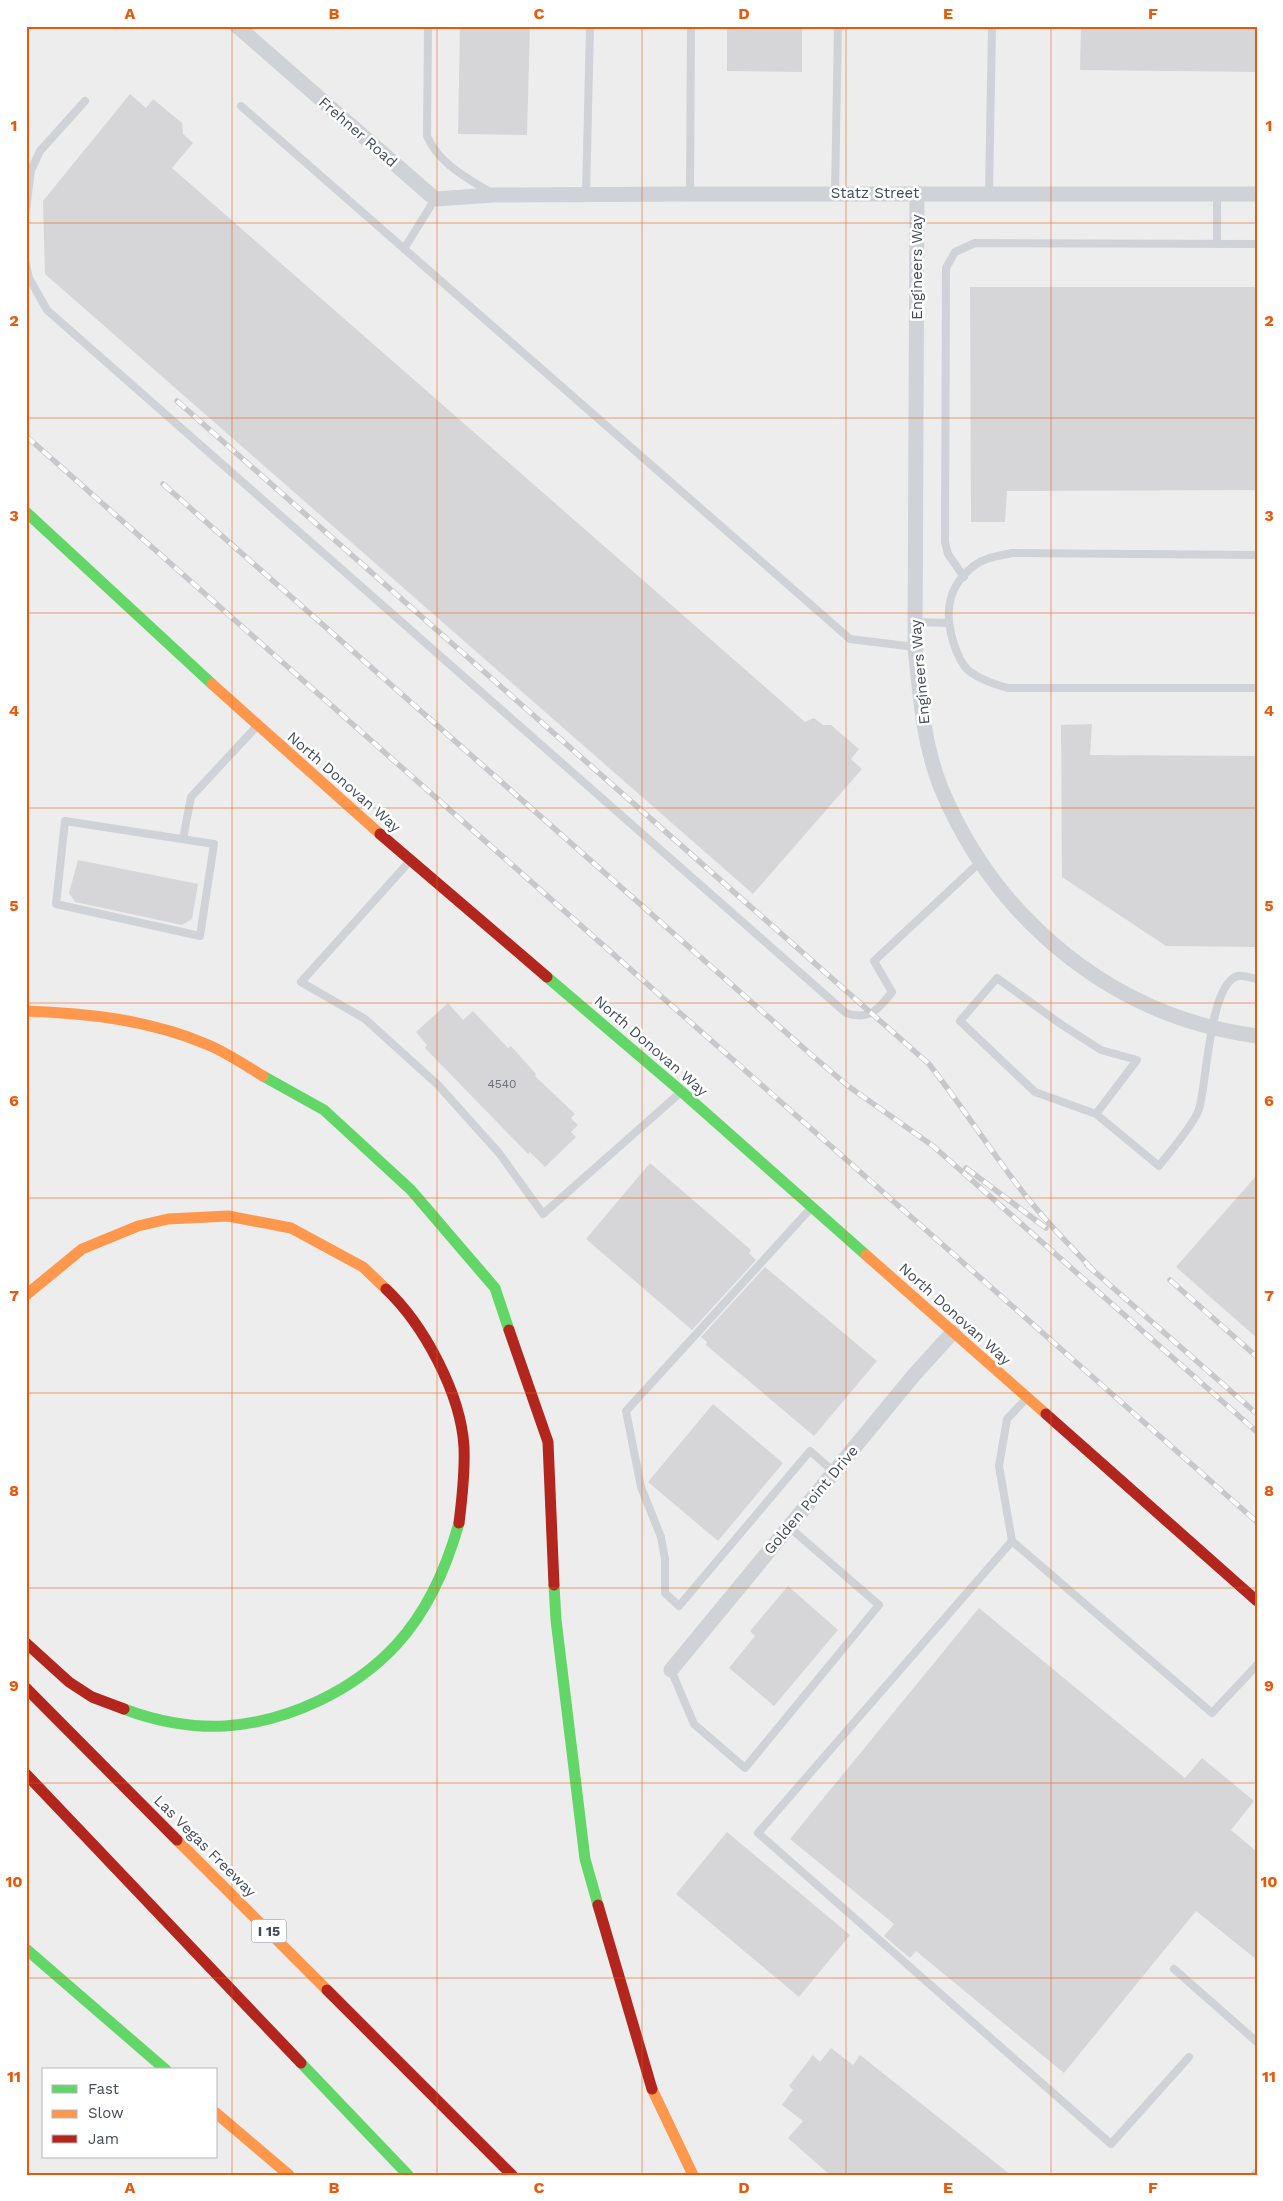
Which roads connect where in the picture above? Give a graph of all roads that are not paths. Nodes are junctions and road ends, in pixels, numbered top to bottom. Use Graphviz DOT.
graph roads {
  1 [pos="237,26"];
  2 [pos="428,26"];
  3 [pos="590,26"];
  4 [pos="691,26"];
  5 [pos="838,26"];
  6 [pos="992,26"];
  7 [pos="85,101"];
  8 [pos="241,106"];
  9 [pos="835,193"];
  10 [pos="917,193"];
  11 [pos="989,193"];
  12 [pos="690,194"];
  13 [pos="1217,194"];
  14 [pos="1257,194"];
  15 [pos="494,195"];
  16 [pos="586,195"];
  17 [pos="436,199"];
  18 [pos="26,210"];
  19 [pos="1217,244"];
  20 [pos="1257,244"];
  21 [pos="404,249"];
  22 [pos="26,264"];
  23 [pos="26,512"];
  24 [pos="1257,555"];
  25 [pos="964,577"];
  26 [pos="916,622"];
  27 [pos="948,623"];
  28 [pos="916,647"];
  29 [pos="1257,688"];
  30 [pos="258,726"];
  31 [pos="183,839"];
  32 [pos="410,861"];
  33 [pos="980,862"];
  34 [pos="1257,979"];
  35 [pos="26,1011"];
  36 [pos="1212,1026"];
  37 [pos="1257,1036"];
  38 [pos="682,1092"];
  39 [pos="1096,1114"];
  40 [pos="812,1206"];
  41 [pos="26,1295"];
  42 [pos="953,1332"];
  43 [pos="1027,1398"];
  44 [pos="834,1472"];
  45 [pos="789,1527"];
  46 [pos="1012,1541"];
  47 [pos="1257,1602"];
  48 [pos="26,1643"];
  49 [pos="1257,1665"];
  50 [pos="671,1670"];
  51 [pos="26,1688"];
  52 [pos="26,1774"];
  53 [pos="26,1949"];
  54 [pos="1174,1969"];
  55 [pos="47,1982"];
  56 [pos="80,1996"];
  57 [pos="1257,2042"];
  58 [pos="1189,2057"];
  59 [pos="164,2068"];
  60 [pos="218,2115"];
  61 [pos="1257,2172"];
  62 [pos="288,2175"];
  63 [pos="408,2175"];
  64 [pos="512,2175"];
  65 [pos="693,2175"];
  66 [pos="1254,2175"];
  1 -- 17 [label="street, Frehner Road"];
  2 -- 15 [label="lane"];
  3 -- 16 [label="lane"];
  4 -- 12 [label="lane"];
  5 -- 9 [label="lane"];
  6 -- 11 [label="lane"];
  7 -- 18 [label="lane"];
  8 -- 21 [label="lane"];
  9 -- 10 [label="street, Statz Street"];
  9 -- 12 [label="street, Statz Street"];
  10 -- 11 [label="street, Statz Street"];
  10 -- 26 [label="street, Engineers Way"];
  11 -- 13 [label="street, Statz Street"];
  12 -- 16 [label="street, Statz Street"];
  13 -- 14 [label="street, Statz Street"];
  13 -- 19 [label="lane"];
  15 -- 16 [label="street, Statz Street"];
  15 -- 17 [label="street"];
  17 -- 21 [label="lane"];
  19 -- 20 [label="lane"];
  19 -- 25 [label="lane"];
  21 -- 28 [label="lane"];
  22 -- 33 [label="lane"];
  23 -- 30 [label="main road, North Donovan Way"];
  24 -- 25 [label="lane"];
  25 -- 27 [label="lane"];
  26 -- 27 [label="lane"];
  26 -- 28 [label="street, Engineers Way"];
  27 -- 29 [label="lane"];
  28 -- 33 [label="street, Engineers Way"];
  30 -- 31 [label="lane"];
  30 -- 32 [label="main road, North Donovan Way"];
  31 -- 31 [label="lane"];
  32 -- 38 [label="main road, North Donovan Way"];
  32 -- 38 [label="lane"];
  33 -- 36 [label="street, Engineers Way"];
  34 -- 36 [label="lane"];
  35 -- 65 [label="main road"];
  36 -- 37 [label="street, Engineers Way"];
  36 -- 39 [label="lane"];
  38 -- 40 [label="main road, North Donovan Way"];
  39 -- 39 [label="lane"];
  40 -- 42 [label="main road, North Donovan Way"];
  40 -- 44 [label="lane"];
  41 -- 48 [label="main road"];
  42 -- 43 [label="main road, North Donovan Way"];
  42 -- 44 [label="street, Golden Point Drive"];
  43 -- 46 [label="lane"];
  43 -- 47 [label="main road, North Donovan Way"];
  44 -- 45 [label="street, Golden Point Drive"];
  45 -- 50 [label="street, Golden Point Drive"];
  45 -- 50 [label="lane"];
  46 -- 49 [label="lane"];
  46 -- 58 [label="lane"];
  51 -- 64 [label="main road, Las Vegas Freeway / I 15"];
  52 -- 63 [label="main road"];
  53 -- 56 [label="main road"];
  54 -- 57 [label="lane"];
  55 -- 56 [label="main road"];
  56 -- 59 [label="main road"];
  60 -- 62 [label="main road"];
  61 -- 66 [label="lane"];
}
